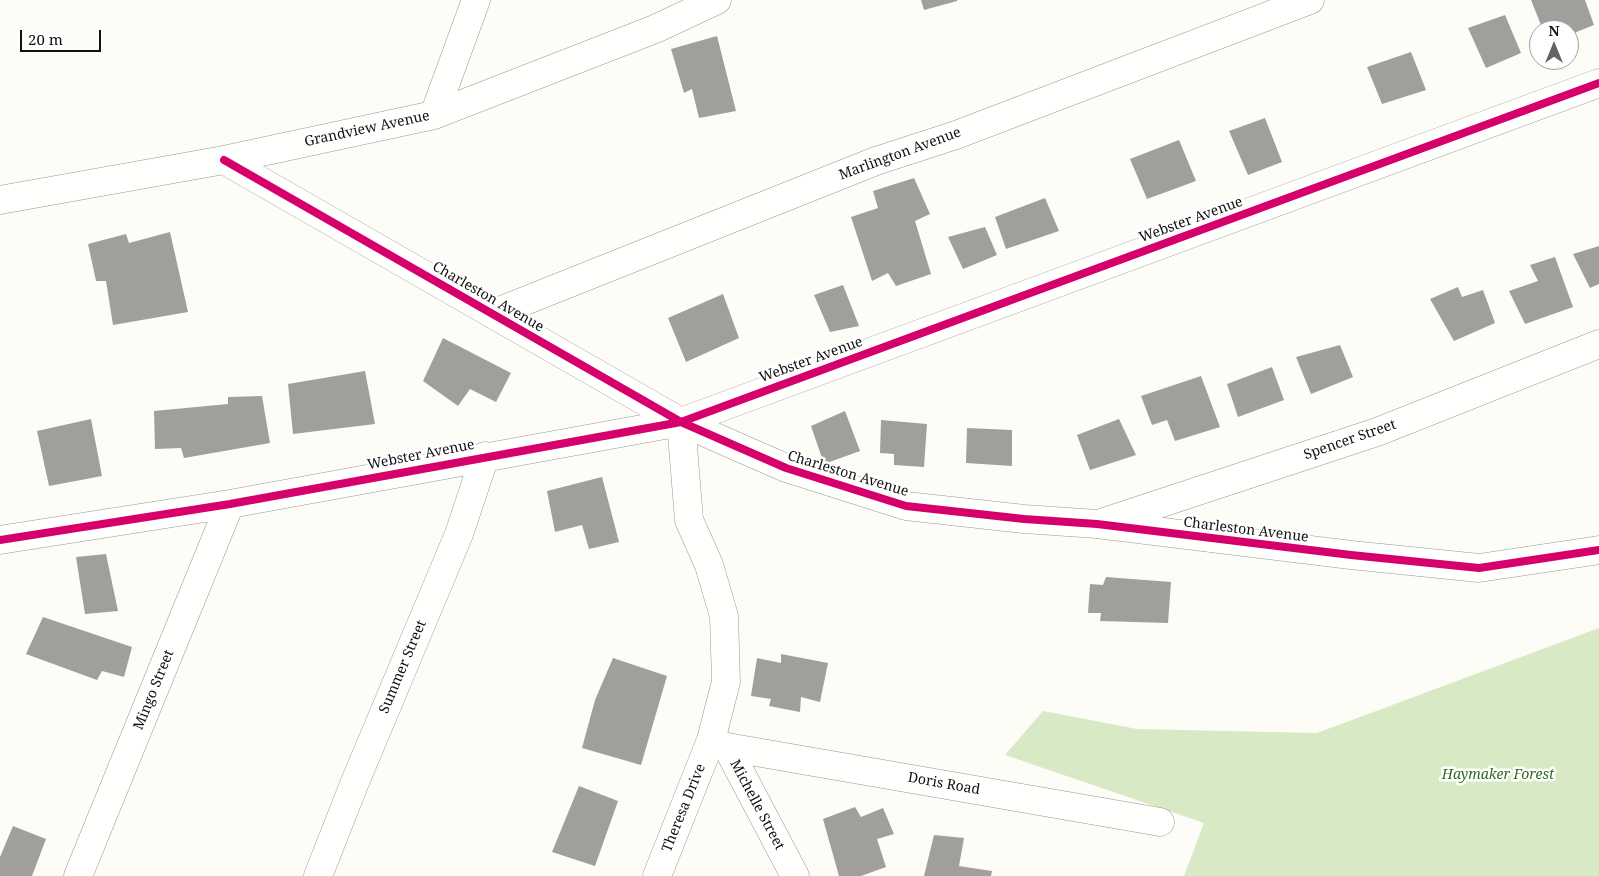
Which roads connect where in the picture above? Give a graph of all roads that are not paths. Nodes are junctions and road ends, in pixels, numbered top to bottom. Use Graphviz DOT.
graph roads {
  1 [pos="476,0"];
  2 [pos="662,0"];
  3 [pos="717,0"];
  4 [pos="1310,0"];
  5 [pos="655,29"];
  6 [pos="1599,83"];
  7 [pos="434,115"];
  8 [pos="224,160"];
  9 [pos="0,200"];
  10 [pos="492,314"];
  11 [pos="1599,344"];
  12 [pos="681,422"];
  13 [pos="485,456"];
  14 [pos="230,504"];
  15 [pos="1097,524"];
  16 [pos="0,540"];
  17 [pos="1599,550"];
  18 [pos="719,744"];
  19 [pos="1160,822"];
  20 [pos="78,876"];
  21 [pos="318,876"];
  22 [pos="657,876"];
  23 [pos="795,876"];
  1 -- 7 [label="street"];
  2 -- 5 [label="street"];
  3 -- 5 [label="street, Grandview Avenue"];
  4 -- 10 [label="street, Marlington Avenue"];
  5 -- 7 [label="street, Grandview Avenue"];
  6 -- 12 [label="street, Webster Avenue"];
  7 -- 8 [label="street, Grandview Avenue"];
  8 -- 9 [label="street, Grandview Avenue"];
  8 -- 10 [label="street, Charleston Avenue"];
  10 -- 12 [label="street, Charleston Avenue"];
  11 -- 15 [label="street, Spencer Street"];
  12 -- 13 [label="street, Webster Avenue"];
  12 -- 15 [label="street, Charleston Avenue"];
  12 -- 18 [label="street"];
  13 -- 14 [label="street, Webster Avenue"];
  13 -- 21 [label="street, Summer Street"];
  14 -- 16 [label="street, Webster Avenue"];
  14 -- 20 [label="street, Mingo Street"];
  15 -- 17 [label="street, Charleston Avenue"];
  18 -- 19 [label="street, Doris Road"];
  18 -- 22 [label="street, Theresa Drive"];
  18 -- 23 [label="street, Michelle Street"];
}
